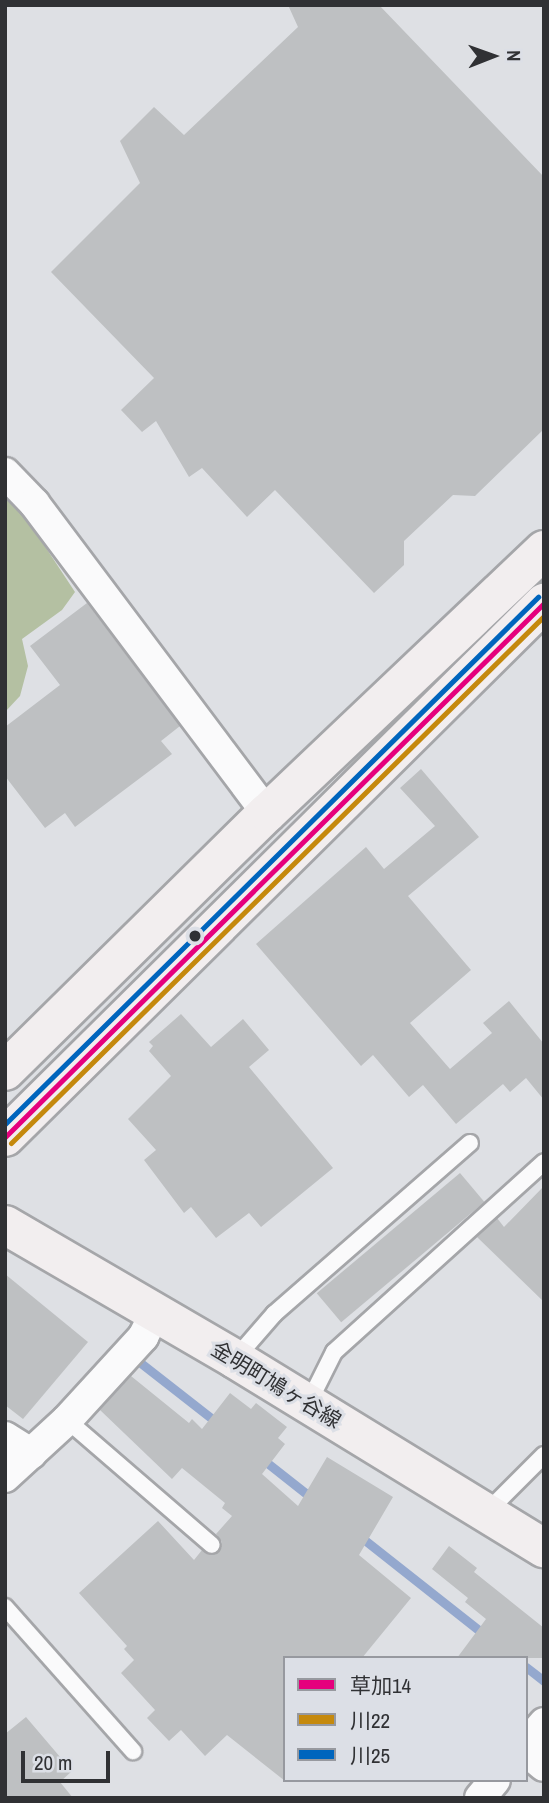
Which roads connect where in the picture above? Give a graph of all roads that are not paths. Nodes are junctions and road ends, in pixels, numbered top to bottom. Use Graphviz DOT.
graph roads {
  1 [pos="5,473"];
  2 [pos="544,550"];
  3 [pos="544,603"];
  4 [pos="267,813"];
  5 [pos="5,1071"];
  6 [pos="5,1136"];
  7 [pos="470,1143"];
  8 [pos="544,1162"];
  9 [pos="6,1227"];
  10 [pos="156,1312"];
  11 [pos="235,1359"];
  12 [pos="308,1404"];
  13 [pos="67,1420"];
  14 [pos="5,1437"];
  15 [pos="31,1454"];
  16 [pos="544,1455"];
  17 [pos="5,1477"];
  18 [pos="486,1513"];
  19 [pos="212,1545"];
  20 [pos="544,1548"];
  21 [pos="5,1607"];
  22 [pos="544,1723"];
  23 [pos="528,1742"];
  24 [pos="133,1751"];
  25 [pos="528,1753"];
  26 [pos="544,1766"];
  27 [pos="493,1782"];
  28 [pos="480,1798"];
  1 -- 4 [label="street"];
  2 -- 4 [label="street"];
  3 -- 6 [label="street"];
  4 -- 5 [label="street"];
  7 -- 11 [label="lane"];
  8 -- 12 [label="lane"];
  9 -- 10 [label="street, 金明町鳩ヶ谷線"];
  10 -- 11 [label="street, 金明町鳩ヶ谷線"];
  10 -- 13 [label="street"];
  11 -- 12 [label="street, 金明町鳩ヶ谷線"];
  12 -- 18 [label="street, 金明町鳩ヶ谷線"];
  13 -- 15 [label="street"];
  13 -- 19 [label="lane"];
  14 -- 15 [label="street"];
  15 -- 17 [label="street"];
  16 -- 18 [label="lane"];
  18 -- 20 [label="street, 金明町鳩ヶ谷線"];
  21 -- 24 [label="lane"];
  22 -- 23 [label="street"];
  25 -- 26 [label="street"];
  27 -- 28 [label="street"];
}
